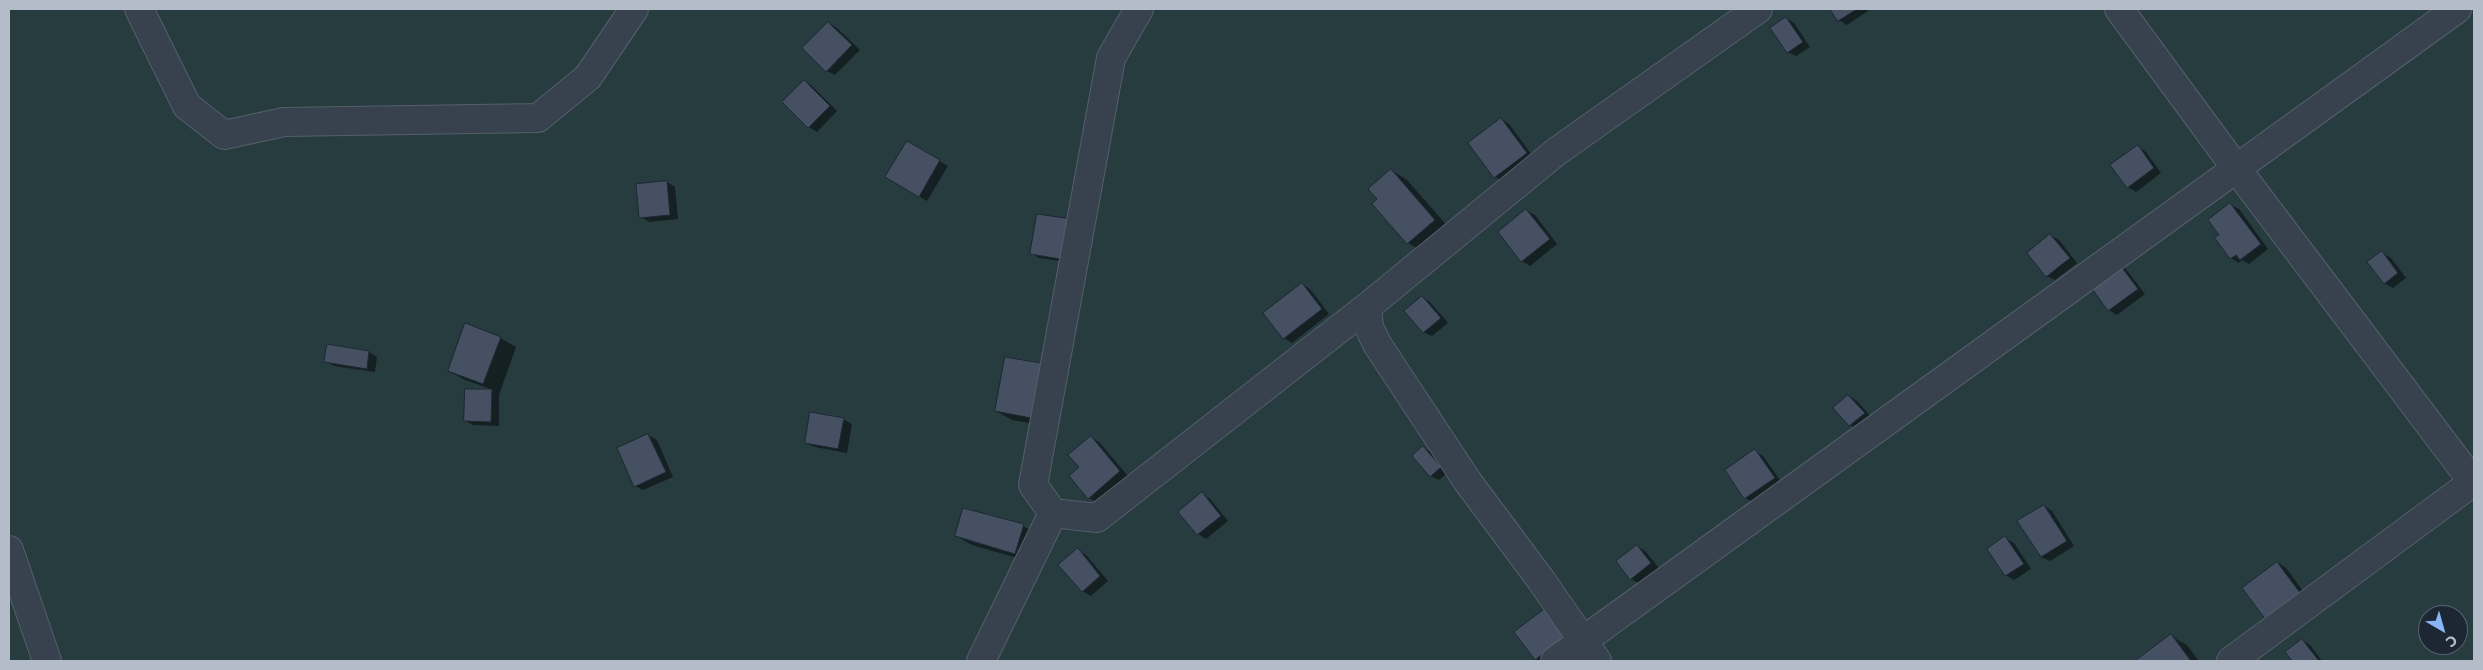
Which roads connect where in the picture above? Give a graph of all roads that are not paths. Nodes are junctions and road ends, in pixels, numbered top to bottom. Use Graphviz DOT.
graph roads {
  1 [pos="139,9"];
  2 [pos="634,9"];
  3 [pos="1139,9"];
  4 [pos="1758,9"];
  5 [pos="2120,9"];
  6 [pos="2457,9"];
  7 [pos="2236,168"];
  8 [pos="1367,307"];
  9 [pos="2474,482"];
  10 [pos="1053,513"];
  11 [pos="9,550"];
  12 [pos="1590,651"];
  13 [pos="47,661"];
  14 [pos="981,661"];
  15 [pos="1555,661"];
  16 [pos="2231,661"];
  1 -- 2 [label="lane"];
  3 -- 10 [label="lane"];
  4 -- 8 [label="lane"];
  5 -- 7 [label="lane"];
  6 -- 7 [label="lane"];
  7 -- 9 [label="lane"];
  7 -- 12 [label="lane"];
  8 -- 10 [label="lane"];
  8 -- 12 [label="lane"];
  9 -- 16 [label="lane"];
  10 -- 14 [label="lane"];
  11 -- 13 [label="lane"];
  12 -- 15 [label="lane"];
}
